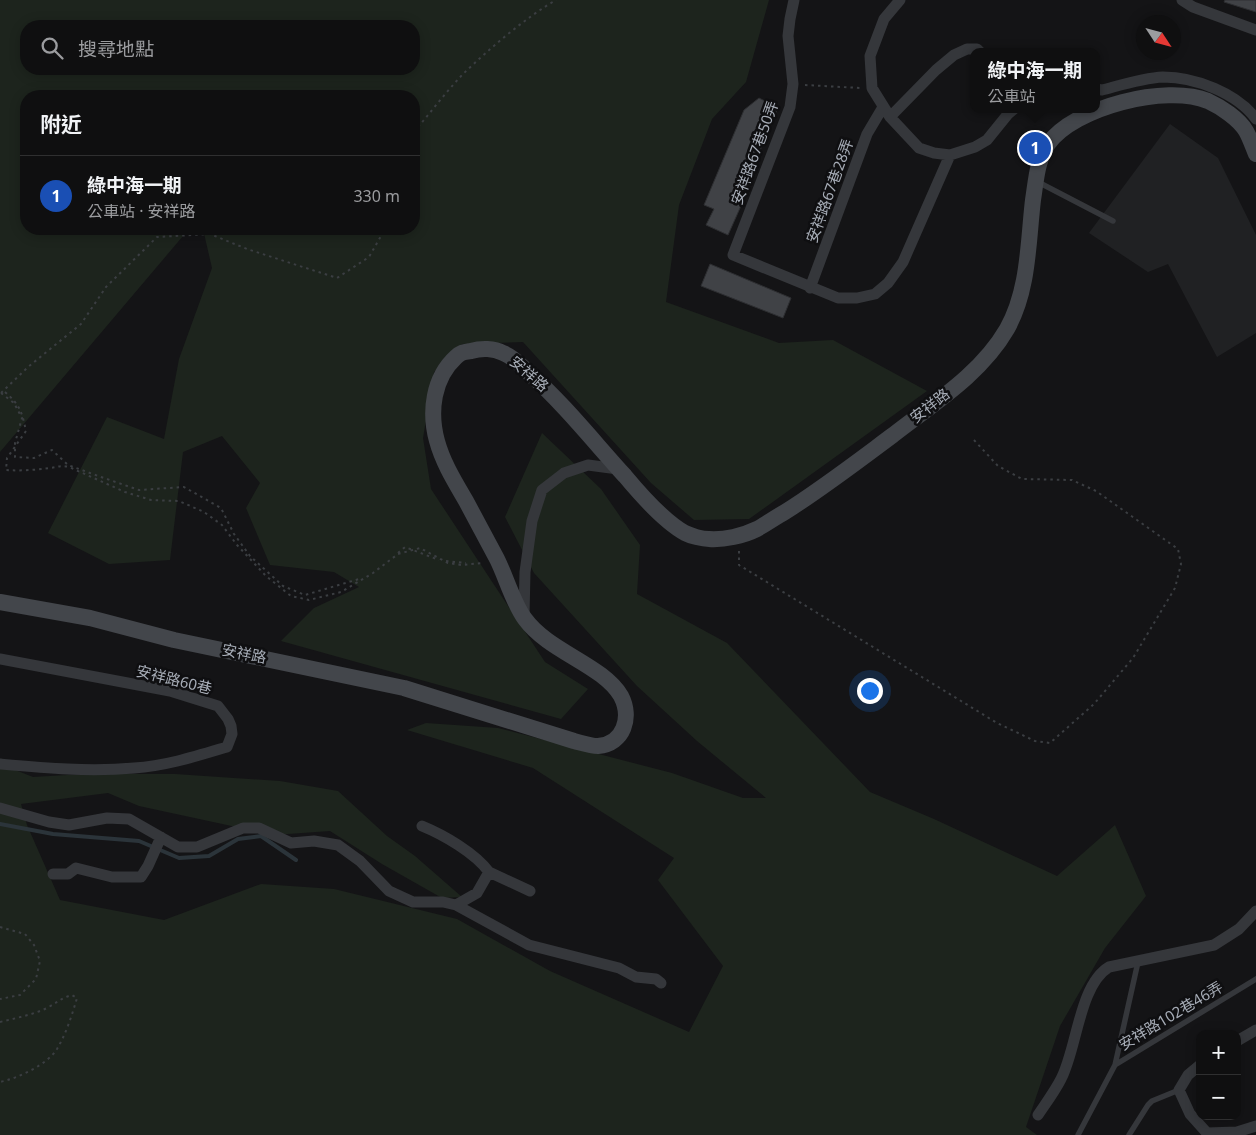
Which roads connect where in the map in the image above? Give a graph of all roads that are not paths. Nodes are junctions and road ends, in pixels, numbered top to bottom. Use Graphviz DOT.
graph roads {
  1 [pos="794,0"];
  2 [pos="900,0"];
  3 [pos="1182,0"];
  4 [pos="1256,30"];
  5 [pos="970,49"];
  6 [pos="1100,90"];
  7 [pos="883,107"];
  8 [pos="1100,107"];
  9 [pos="1009,113"];
  10 [pos="1076,114"];
  11 [pos="890,117"];
  12 [pos="1256,119"];
  13 [pos="1256,154"];
  14 [pos="950,155"];
  15 [pos="1036,181"];
  16 [pos="1113,220"];
  17 [pos="810,288"];
  18 [pos="618,469"];
  19 [pos="0,602"];
  20 [pos="524,618"];
  21 [pos="0,659"];
  22 [pos="0,764"];
  23 [pos="0,808"];
  24 [pos="422,826"];
  25 [pos="161,837"];
  26 [pos="489,872"];
  27 [pos="53,874"];
  28 [pos="530,891"];
  29 [pos="456,905"];
  30 [pos="1256,911"];
  31 [pos="1138,962"];
  32 [pos="1256,979"];
  33 [pos="661,983"];
  34 [pos="1256,1030"];
  35 [pos="1241,1039"];
  36 [pos="1115,1065"];
  37 [pos="1196,1068"];
  38 [pos="1179,1090"];
  39 [pos="1038,1115"];
  40 [pos="1256,1126"];
  41 [pos="1206,1134"];
  42 [pos="1078,1135"];
  43 [pos="1129,1135"];
  1 -- 17 [label="street, 安祥路67巷50弄"];
  2 -- 7 [label="street"];
  3 -- 4 [label="street"];
  5 -- 11 [label="street"];
  6 -- 12 [label="street"];
  7 -- 11 [label="street"];
  7 -- 17 [label="street, 安祥路67巷28弄"];
  8 -- 13 [label="street, 安祥路"];
  9 -- 14 [label="street"];
  10 -- 15 [label="street, 安祥路"];
  11 -- 14 [label="street"];
  14 -- 17 [label="street"];
  15 -- 16 [label="lane"];
  15 -- 18 [label="street, 安祥路"];
  18 -- 20 [label="street"];
  18 -- 20 [label="street, 安祥路"];
  19 -- 20 [label="street, 安祥路"];
  21 -- 22 [label="street, 安祥路60巷"];
  23 -- 25 [label="street"];
  24 -- 26 [label="street"];
  25 -- 27 [label="street"];
  25 -- 29 [label="street"];
  26 -- 28 [label="street"];
  26 -- 29 [label="street"];
  29 -- 33 [label="street"];
  30 -- 31 [label="street"];
  31 -- 36 [label="lane"];
  31 -- 39 [label="street"];
  32 -- 36 [label="lane, 安祥路102巷46弄"];
  34 -- 35 [label="street"];
  36 -- 42 [label="lane, 安祥路102巷46弄"];
  37 -- 38 [label="street"];
  38 -- 41 [label="street"];
  38 -- 43 [label="lane"];
  40 -- 41 [label="street"];
}
